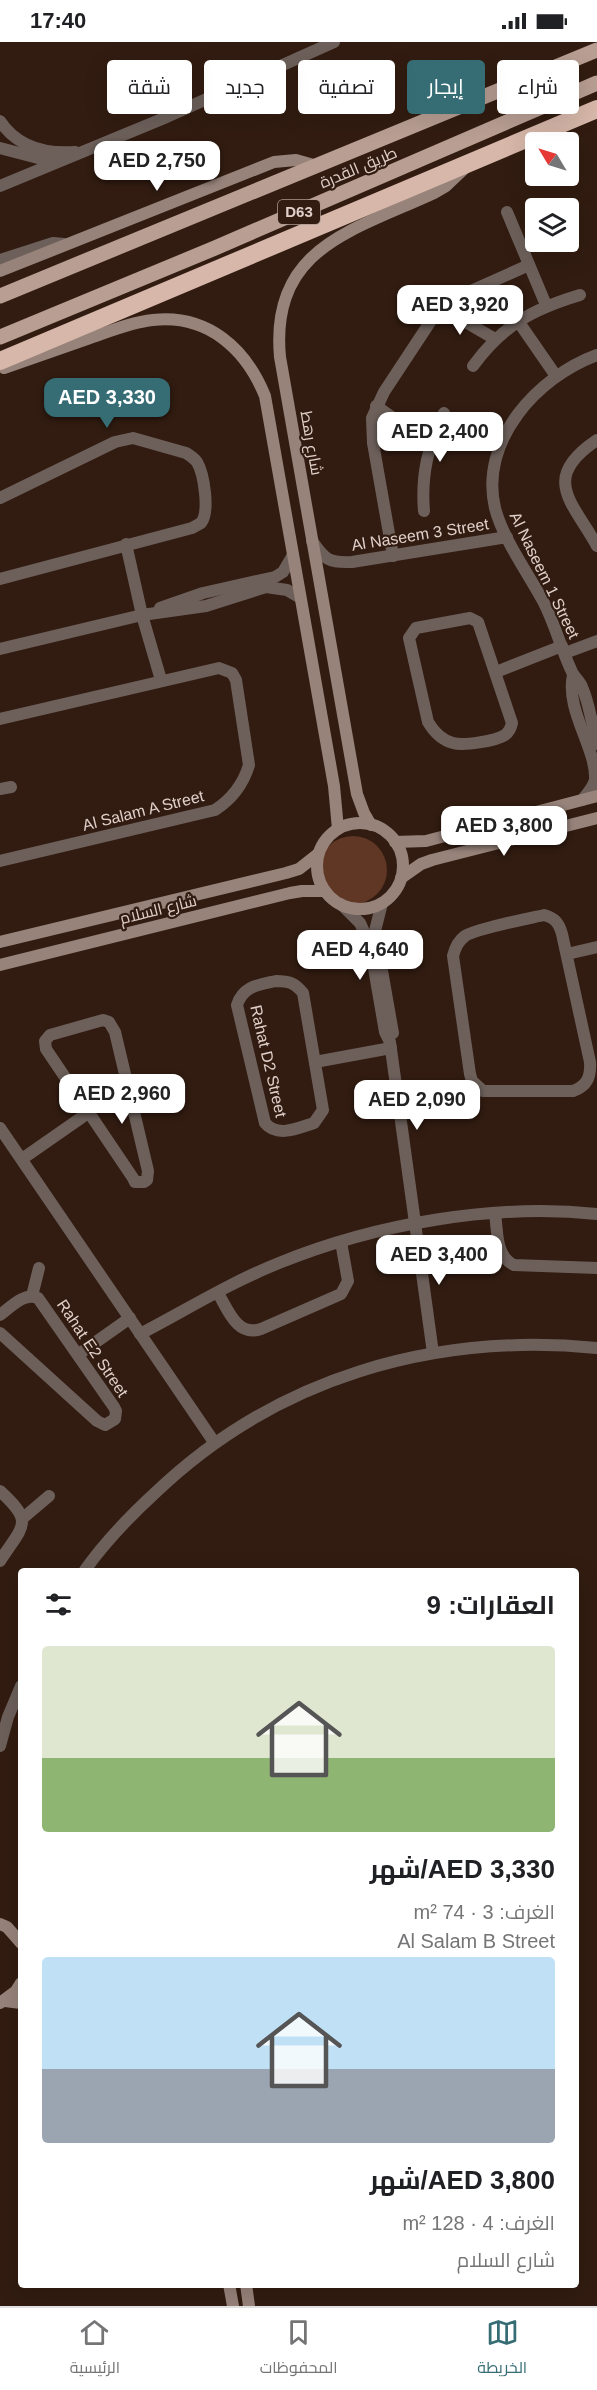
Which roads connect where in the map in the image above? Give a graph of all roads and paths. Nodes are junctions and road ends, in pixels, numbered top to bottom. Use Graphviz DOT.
graph roads {
  1 [pos="333,42"];
  2 [pos="597,50"];
  3 [pos="597,83"];
  4 [pos="597,109"];
  5 [pos="0,121"];
  6 [pos="0,148"];
  7 [pos="85,151"];
  8 [pos="63,160"];
  9 [pos="471,162"];
  10 [pos="317,166"];
  11 [pos="0,186"];
  12 [pos="507,212"];
  13 [pos="64,244"];
  14 [pos="0,261"];
  15 [pos="529,265"];
  16 [pos="0,271"];
  17 [pos="580,295"];
  18 [pos="0,296"];
  19 [pos="546,305"];
  20 [pos="440,307"];
  21 [pos="518,321"];
  22 [pos="0,337"];
  23 [pos="495,339"];
  24 [pos="597,355"];
  25 [pos="0,361"];
  26 [pos="473,366"];
  27 [pos="0,369"];
  28 [pos="556,376"];
  29 [pos="376,406"];
  30 [pos="444,413"];
  31 [pos="597,440"];
  32 [pos="430,444"];
  33 [pos="0,498"];
  34 [pos="424,511"];
  35 [pos="507,537"];
  36 [pos="312,541"];
  37 [pos="126,544"];
  38 [pos="597,546"];
  39 [pos="293,555"];
  40 [pos="393,556"];
  41 [pos="0,579"];
  42 [pos="203,593"];
  43 [pos="299,597"];
  44 [pos="206,606"];
  45 [pos="142,615"];
  46 [pos="597,641"];
  47 [pos="0,649"];
  48 [pos="563,649"];
  49 [pos="496,672"];
  50 [pos="161,680"];
  51 [pos="0,719"];
  52 [pos="589,730"];
  53 [pos="597,744"];
  54 [pos="597,796"];
  55 [pos="582,800"];
  56 [pos="595,821"];
  57 [pos="371,825"];
  58 [pos="338,829"];
  59 [pos="395,842"];
  60 [pos="318,854"];
  61 [pos="0,861"];
  62 [pos="401,878"];
  63 [pos="325,891"];
  64 [pos="381,903"];
  65 [pos="341,904"];
  66 [pos="0,942"];
  67 [pos="597,946"];
  68 [pos="567,954"];
  69 [pos="0,965"];
  70 [pos="382,992"];
  71 [pos="391,1045"];
  72 [pos="315,1062"];
  73 [pos="88,1113"];
  74 [pos="0,1128"];
  75 [pos="22,1159"];
  76 [pos="495,1214"];
  77 [pos="597,1214"];
  78 [pos="415,1223"];
  79 [pos="340,1242"];
  80 [pos="39,1268"];
  81 [pos="597,1268"];
  82 [pos="218,1293"];
  83 [pos="32,1296"];
  84 [pos="0,1315"];
  85 [pos="130,1318"];
  86 [pos="0,1333"];
  87 [pos="140,1334"];
  88 [pos="597,1348"];
  89 [pos="433,1353"];
  90 [pos="79,1354"];
  91 [pos="214,1442"];
  92 [pos="0,1491"];
  93 [pos="49,1496"];
  94 [pos="22,1518"];
  95 [pos="0,1561"];
  96 [pos="88,1568"];
  97 [pos="18,1693"];
  98 [pos="0,1746"];
  99 [pos="0,1924"];
  100 [pos="18,1940"];
  101 [pos="18,1988"];
  102 [pos="2,2002"];
  103 [pos="18,2003"];
  104 [pos="230,2288"];
  105 [pos="247,2288"];
  106 [pos="233,2306"];
  107 [pos="249,2306"];
  1 -- 7 [label="street"];
  2 -- 10 [label="main road, طريق القدرة / D63"];
  3 -- 22 [label="main road, طريق القدرة / D63"];
  4 -- 9 [label="highway"];
  5 -- 7 [label="street"];
  6 -- 8 [label="street"];
  7 -- 8 [label="street"];
  8 -- 11 [label="street"];
  9 -- 25 [label="highway"];
  9 -- 36 [label="street, شارع رهط"];
  10 -- 13 [label="street"];
  10 -- 18 [label="main road, طريق القدرة / D63"];
  12 -- 15 [label="street"];
  13 -- 14 [label="street"];
  13 -- 16 [label="street"];
  15 -- 19 [label="street"];
  15 -- 20 [label="street"];
  17 -- 19 [label="street"];
  19 -- 21 [label="street"];
  20 -- 23 [label="street"];
  20 -- 29 [label="street"];
  21 -- 23 [label="street"];
  21 -- 28 [label="street"];
  23 -- 26 [label="street"];
  24 -- 28 [label="street, Al Naseem 1 Street"];
  27 -- 39 [label="street"];
  28 -- 35 [label="street, Al Naseem 1 Street"];
  29 -- 32 [label="street"];
  29 -- 40 [label="street"];
  30 -- 32 [label="street"];
  31 -- 38 [label="street"];
  32 -- 34 [label="street"];
  33 -- 37 [label="street"];
  35 -- 40 [label="street, Al Naseem 3 Street"];
  35 -- 48 [label="street, Al Naseem 1 Street"];
  36 -- 40 [label="street, Al Naseem 3 Street"];
  36 -- 57 [label="street, شارع رهط"];
  37 -- 41 [label="street"];
  37 -- 45 [label="street"];
  39 -- 42 [label="street"];
  39 -- 43 [label="street"];
  42 -- 44 [label="street"];
  42 -- 45 [label="street"];
  43 -- 44 [label="street"];
  43 -- 58 [label="street"];
  44 -- 45 [label="street"];
  45 -- 47 [label="street"];
  45 -- 50 [label="street"];
  46 -- 48 [label="street"];
  48 -- 49 [label="street"];
  48 -- 52 [label="street, Al Naseem 1 Street"];
  49 -- 49 [label="street"];
  50 -- 51 [label="street, Al Salam A Street"];
  50 -- 61 [label="street, Al Salam A Street"];
  52 -- 53 [label="street, Al Naseem 1 Street"];
  52 -- 55 [label="street, Al Naseem 1 Street"];
  54 -- 55 [label="street"];
  55 -- 59 [label="street"];
  56 -- 62 [label="street"];
  57 -- 58 [label="street"];
  57 -- 59 [label="street"];
  58 -- 60 [label="street"];
  59 -- 62 [label="street"];
  60 -- 63 [label="street"];
  60 -- 66 [label="street, شارع السلام"];
  62 -- 64 [label="street"];
  63 -- 65 [label="street"];
  63 -- 69 [label="street, شارع السلام"];
  64 -- 65 [label="street"];
  64 -- 70 [label="street"];
  65 -- 70 [label="street"];
  67 -- 68 [label="street"];
  68 -- 68 [label="street"];
  70 -- 71 [label="street"];
  71 -- 72 [label="street"];
  71 -- 78 [label="street"];
  72 -- 72 [label="street, Rahat D2 Street"];
  73 -- 73 [label="street"];
  73 -- 75 [label="street"];
  74 -- 75 [label="street"];
  75 -- 85 [label="street"];
  76 -- 77 [label="street"];
  76 -- 78 [label="street"];
  76 -- 81 [label="street"];
  78 -- 79 [label="street"];
  78 -- 89 [label="street"];
  79 -- 82 [label="street"];
  79 -- 82 [label="street"];
  80 -- 83 [label="street"];
  82 -- 87 [label="street"];
  83 -- 84 [label="street, Rahat E2 Street"];
  83 -- 90 [label="street, Rahat E2 Street"];
  85 -- 87 [label="street"];
  85 -- 90 [label="street"];
  86 -- 90 [label="street, Rahat E2 Street"];
  87 -- 91 [label="street"];
  88 -- 89 [label="street"];
  89 -- 91 [label="street"];
  91 -- 96 [label="street"];
  92 -- 94 [label="street"];
  93 -- 94 [label="street"];
  94 -- 95 [label="street"];
  97 -- 98 [label="street"];
  99 -- 100 [label="street"];
  101 -- 102 [label="street"];
  102 -- 103 [label="street"];
  104 -- 106 [label="street"];
  105 -- 107 [label="street"];
}
